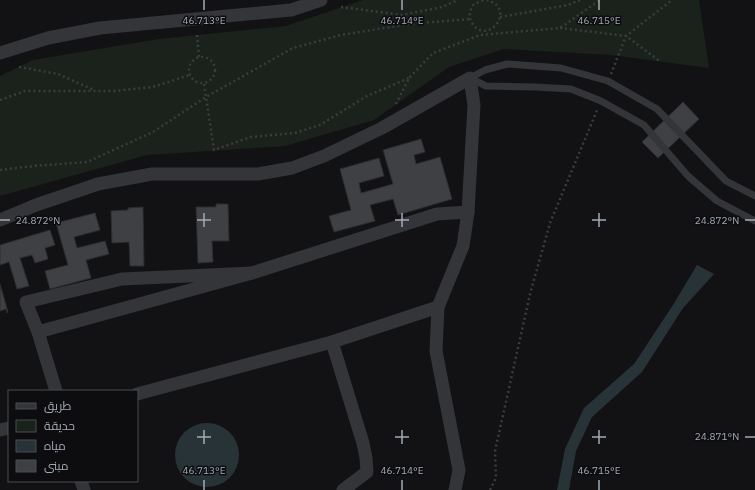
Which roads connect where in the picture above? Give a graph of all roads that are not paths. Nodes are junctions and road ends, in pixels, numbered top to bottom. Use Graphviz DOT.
graph roads {
  1 [pos="321,0"];
  2 [pos="0,53"];
  3 [pos="470,78"];
  4 [pos="755,196"];
  5 [pos="468,212"];
  6 [pos="0,220"];
  7 [pos="755,221"];
  8 [pos="252,273"];
  9 [pos="438,307"];
  10 [pos="38,332"];
  11 [pos="332,342"];
  12 [pos="56,390"];
  13 [pos="138,394"];
  14 [pos="343,490"];
  15 [pos="455,490"];
  1 -- 2 [label="street"];
  3 -- 4 [label="lane"];
  3 -- 5 [label="street"];
  3 -- 6 [label="street"];
  3 -- 7 [label="lane"];
  5 -- 8 [label="street"];
  5 -- 9 [label="street"];
  8 -- 10 [label="street"];
  8 -- 10 [label="street"];
  9 -- 11 [label="street"];
  9 -- 15 [label="street"];
  10 -- 12 [label="street"];
  11 -- 13 [label="street"];
  11 -- 14 [label="street"];
}
